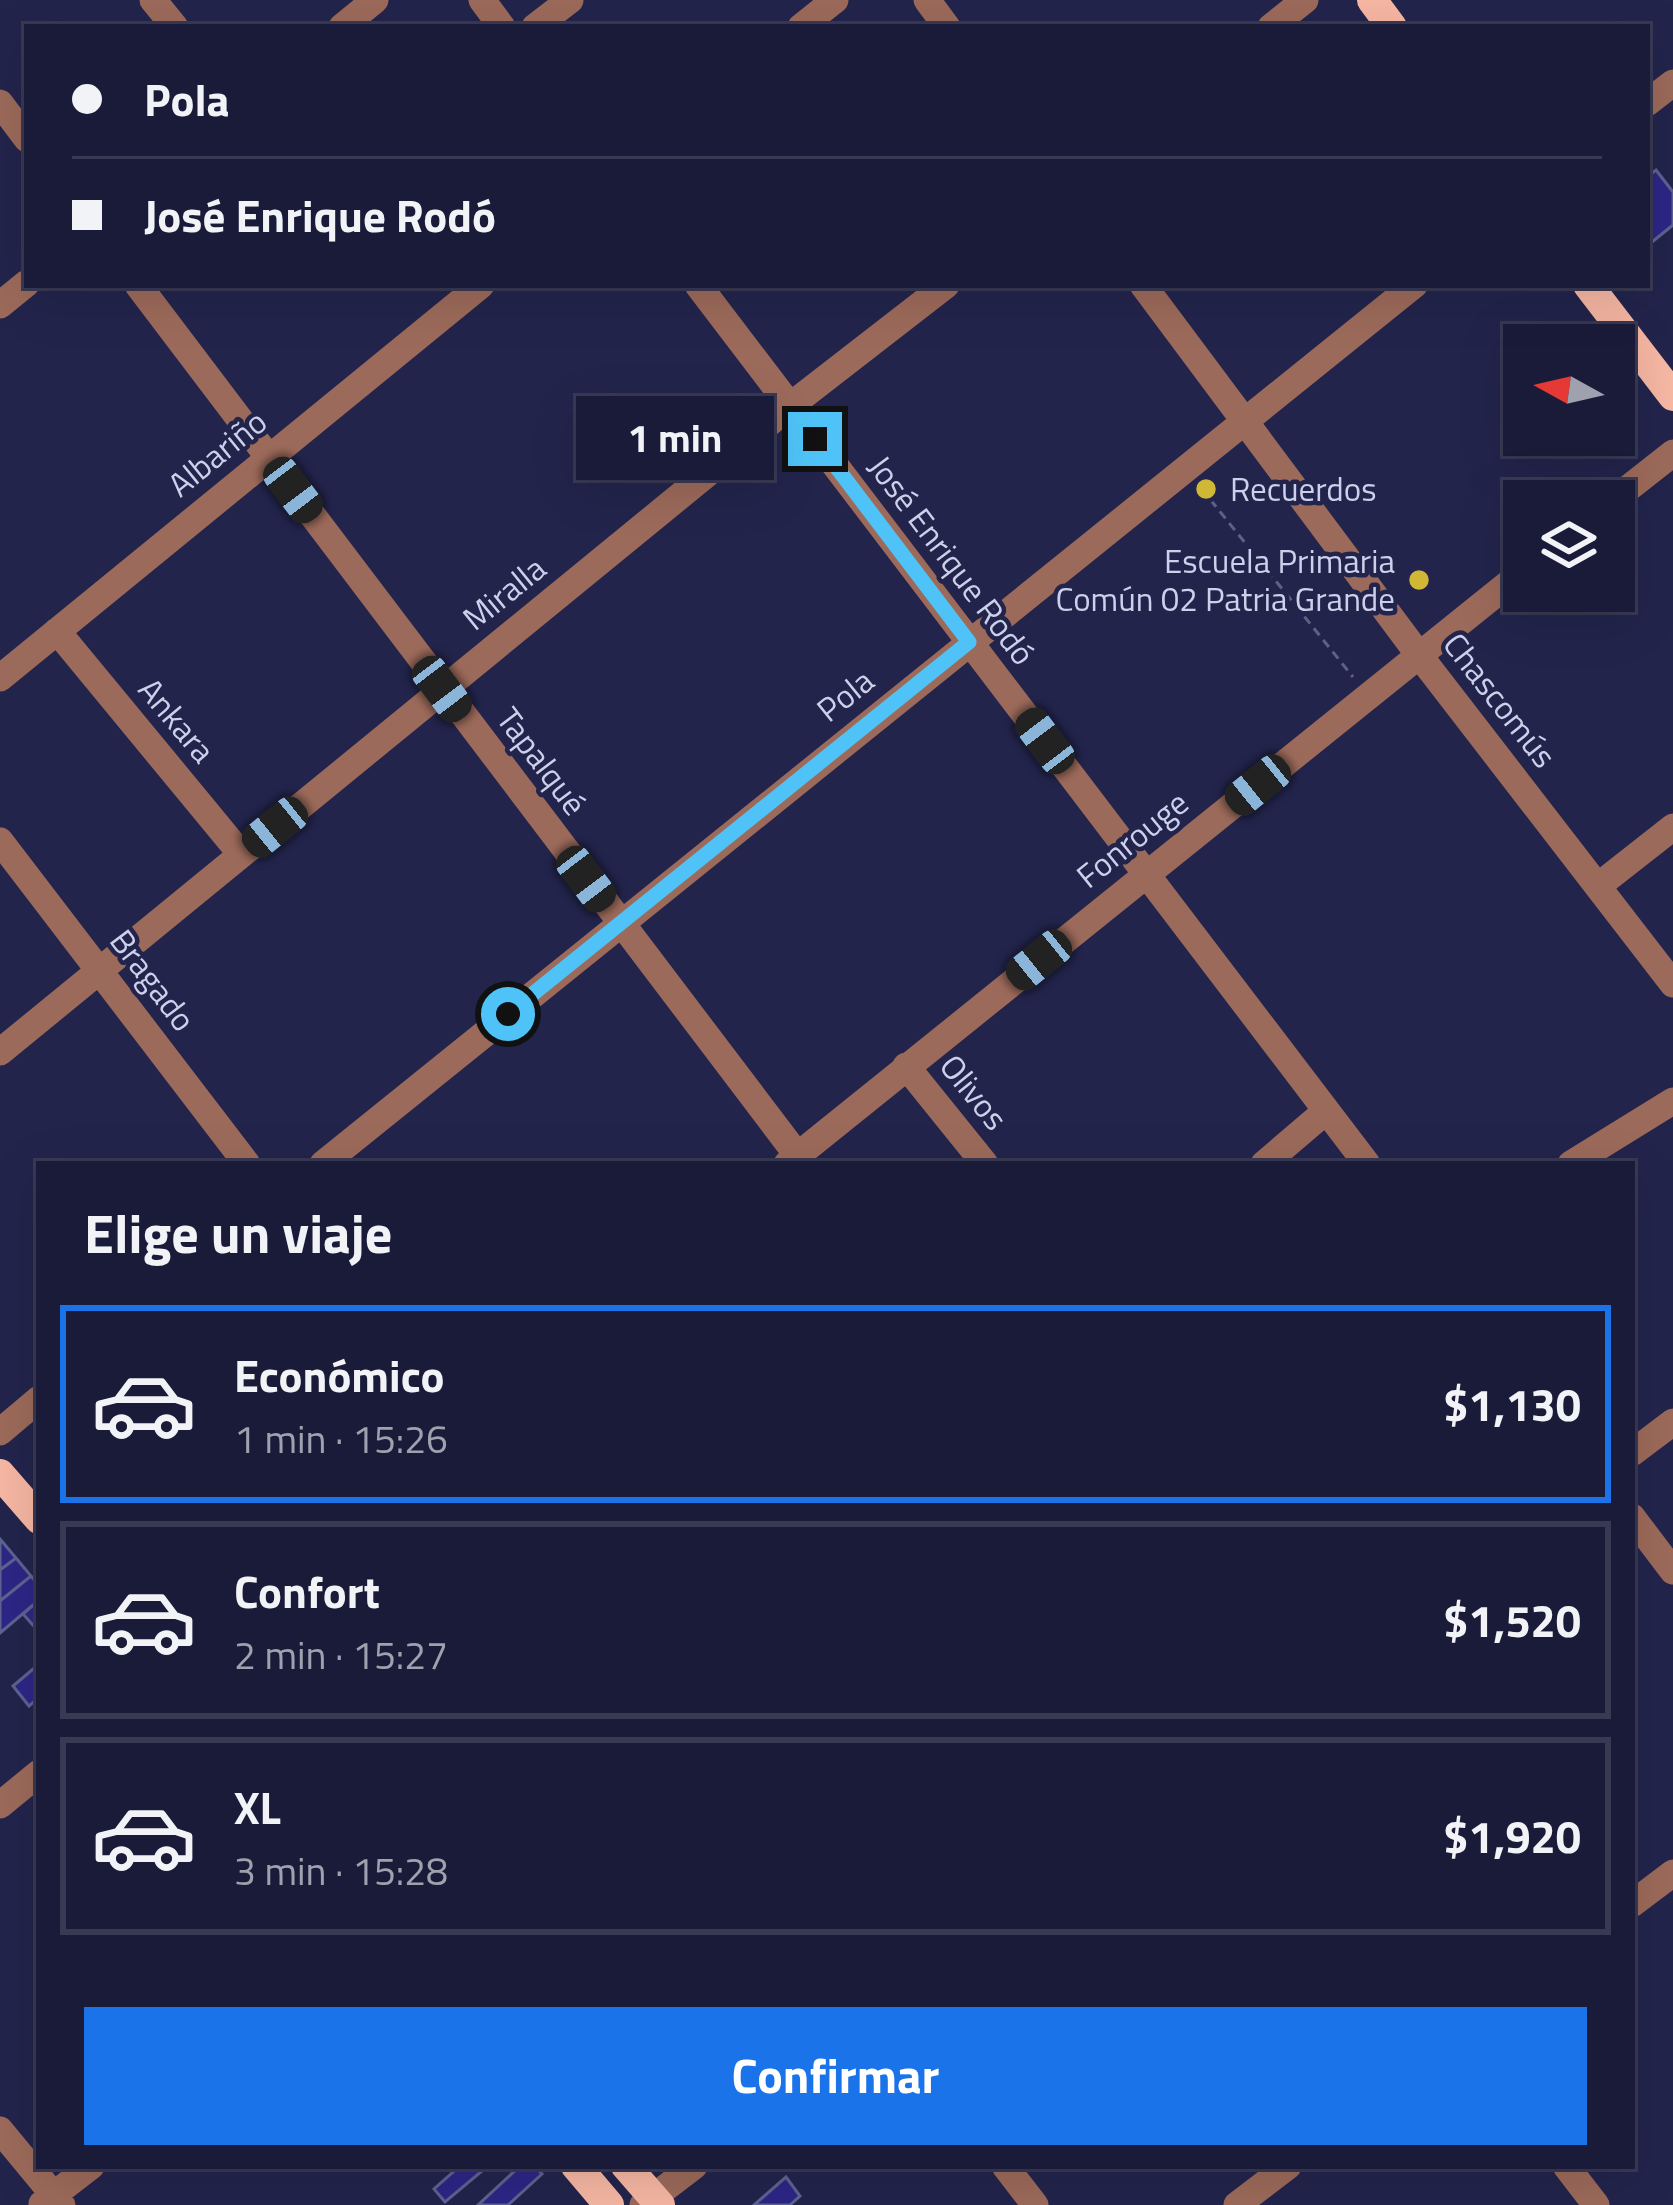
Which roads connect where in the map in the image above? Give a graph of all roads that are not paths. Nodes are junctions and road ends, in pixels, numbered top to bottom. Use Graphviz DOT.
graph roads {
  1 [pos="153,0"];
  2 [pos="375,0"];
  3 [pos="570,0"];
  4 [pos="835,0"];
  5 [pos="1305,0"];
  6 [pos="173,24"];
  7 [pos="346,24"];
  8 [pos="539,24"];
  9 [pos="805,24"];
  10 [pos="1275,24"];
  11 [pos="0,103"];
  12 [pos="24,135"];
  13 [pos="24,285"];
  14 [pos="140,288"];
  15 [pos="477,288"];
  16 [pos="700,288"];
  17 [pos="942,288"];
  18 [pos="1145,288"];
  19 [pos="1410,288"];
  20 [pos="1590,288"];
  21 [pos="0,305"];
  22 [pos="1673,396"];
  23 [pos="790,406"];
  24 [pos="1244,419"];
  25 [pos="1673,453"];
  26 [pos="268,457"];
  27 [pos="1635,483"];
  28 [pos="1503,589"];
  29 [pos="57,631"];
  30 [pos="969,642"];
  31 [pos="1419,655"];
  32 [pos="0,678"];
  33 [pos="442,689"];
  34 [pos="1673,827"];
  35 [pos="4,854"];
  36 [pos="241,854"];
  37 [pos="1147,874"];
  38 [pos="1598,886"];
  39 [pos="620,924"];
  40 [pos="101,970"];
  41 [pos="1673,985"];
  42 [pos="0,1052"];
  43 [pos="906,1066"];
  44 [pos="1673,1101"];
  45 [pos="1327,1111"];
  46 [pos="245,1161"];
  47 [pos="327,1161"];
  48 [pos="796,1161"];
  49 [pos="983,1161"];
  50 [pos="1268,1161"];
  51 [pos="1365,1161"];
  52 [pos="1576,1161"];
  53 [pos="36,1402"];
  54 [pos="1673,1422"];
  55 [pos="0,1432"];
  56 [pos="1635,1451"];
  57 [pos="0,1474"];
  58 [pos="36,1516"];
  59 [pos="1635,1521"];
  60 [pos="1673,1571"];
  61 [pos="36,1775"];
  62 [pos="0,1805"];
  63 [pos="1673,1873"];
  64 [pos="1635,1902"];
  65 [pos="0,2130"];
  66 [pos="88,2169"];
  67 [pos="579,2169"];
  68 [pos="628,2169"];
  69 [pos="690,2169"];
  70 [pos="1007,2169"];
  71 [pos="1284,2169"];
  72 [pos="1568,2169"];
  73 [pos="52,2202"];
  74 [pos="652,2202"];
  75 [pos="609,2205"];
  76 [pos="1035,2205"];
  77 [pos="1237,2205"];
  78 [pos="1596,2205"];
  1 -- 6 [label="street"];
  2 -- 7 [label="street"];
  3 -- 8 [label="street"];
  4 -- 9 [label="street"];
  5 -- 10 [label="street"];
  11 -- 12 [label="street"];
  13 -- 21 [label="street"];
  14 -- 26 [label="street, Tapalqué"];
  15 -- 26 [label="street, Albariño"];
  16 -- 23 [label="street, José Enrique Rodó"];
  17 -- 23 [label="street, Miralla"];
  18 -- 24 [label="street, Chascomús"];
  19 -- 24 [label="street, Pola"];
  20 -- 22 [label="main road"];
  23 -- 30 [label="street, José Enrique Rodó"];
  23 -- 33 [label="street, Miralla"];
  24 -- 30 [label="street, Pola"];
  24 -- 31 [label="street, Chascomús"];
  25 -- 27 [label="street"];
  26 -- 29 [label="street, Albariño"];
  26 -- 33 [label="street, Tapalqué"];
  28 -- 31 [label="street, Fonrouge"];
  29 -- 32 [label="street, Albariño"];
  29 -- 36 [label="street, Ankara"];
  30 -- 37 [label="street, José Enrique Rodó"];
  30 -- 39 [label="street, Pola"];
  31 -- 37 [label="street, Fonrouge"];
  31 -- 38 [label="street, Chascomús"];
  33 -- 36 [label="street, Miralla"];
  33 -- 39 [label="street, Tapalqué"];
  34 -- 38 [label="street"];
  35 -- 40 [label="street, Bragado"];
  36 -- 40 [label="street, Miralla"];
  37 -- 43 [label="street, Fonrouge"];
  37 -- 45 [label="street, José Enrique Rodó"];
  38 -- 41 [label="street, Chascomús"];
  39 -- 47 [label="street, Pola"];
  39 -- 48 [label="street, Tapalqué"];
  40 -- 42 [label="street, Miralla"];
  40 -- 46 [label="street, Bragado"];
  43 -- 48 [label="street, Fonrouge"];
  43 -- 49 [label="street, Olivos"];
  44 -- 52 [label="street"];
  45 -- 50 [label="street"];
  45 -- 51 [label="street, José Enrique Rodó"];
  53 -- 55 [label="street"];
  54 -- 56 [label="street"];
  57 -- 58 [label="main road"];
  59 -- 60 [label="street"];
  61 -- 62 [label="street"];
  63 -- 64 [label="street"];
  65 -- 73 [label="street"];
  66 -- 73 [label="street"];
  67 -- 75 [label="main road"];
  68 -- 74 [label="main road"];
  69 -- 74 [label="street"];
  70 -- 76 [label="street"];
  71 -- 77 [label="street"];
  72 -- 78 [label="street"];
}
